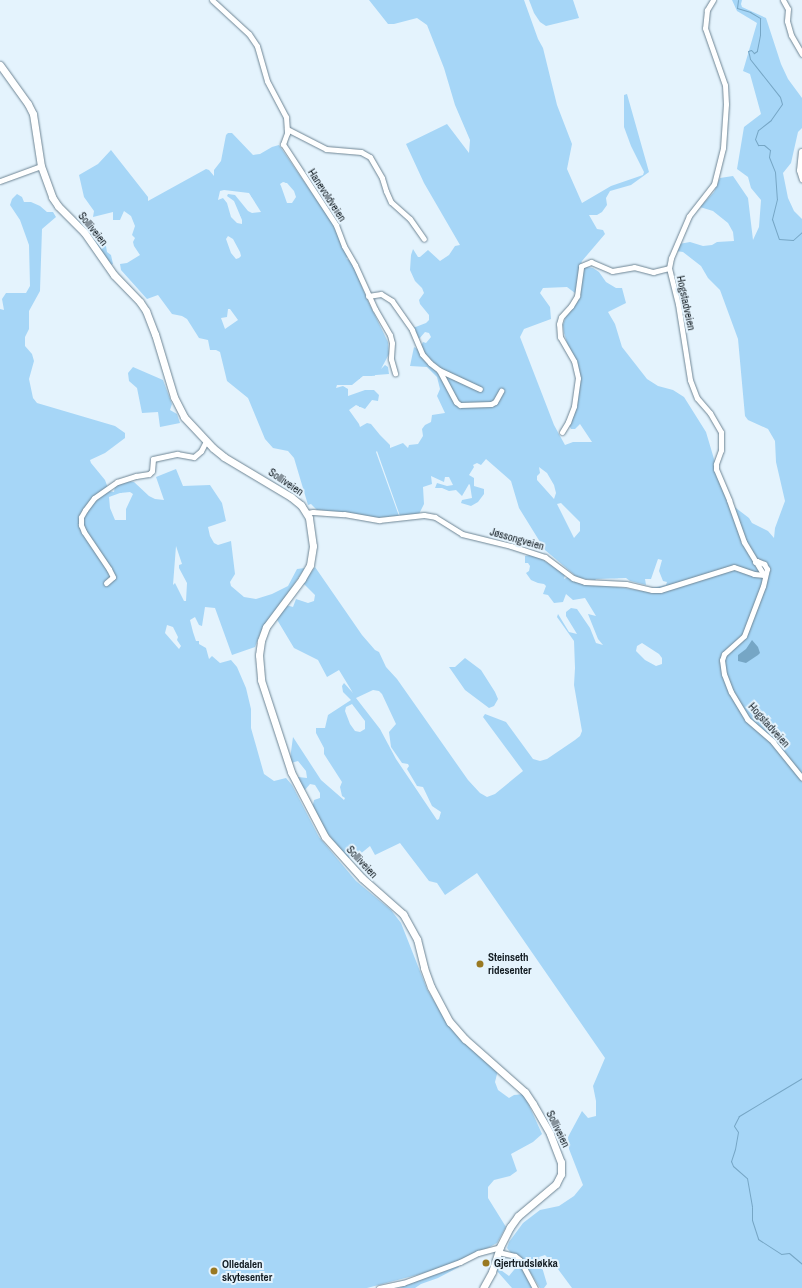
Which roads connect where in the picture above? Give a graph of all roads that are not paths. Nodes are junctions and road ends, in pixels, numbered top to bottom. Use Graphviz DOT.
graph roads {
  1 [pos="212,0"];
  2 [pos="713,0"];
  3 [pos="783,0"];
  4 [pos="802,54"];
  5 [pos="0,65"];
  6 [pos="287,129"];
  7 [pos="801,151"];
  8 [pos="41,166"];
  9 [pos="802,180"];
  10 [pos="0,181"];
  11 [pos="424,239"];
  12 [pos="669,268"];
  13 [pos="368,296"];
  14 [pos="439,370"];
  15 [pos="394,373"];
  16 [pos="480,389"];
  17 [pos="501,391"];
  18 [pos="562,432"];
  19 [pos="206,441"];
  20 [pos="307,513"];
  21 [pos="764,575"];
  22 [pos="106,583"];
  23 [pos="802,778"];
  24 [pos="499,1249"];
  25 [pos="379,1288"];
  26 [pos="482,1288"];
  27 [pos="535,1288"];
  1 -- 6 [label="street, Hanevoldveien"];
  2 -- 12 [label="street, Hogstadveien"];
  3 -- 4 [label="street"];
  5 -- 8 [label="street, Solliveien"];
  6 -- 11 [label="street"];
  6 -- 13 [label="street, Hanevoldveien"];
  7 -- 9 [label="street"];
  8 -- 10 [label="street"];
  8 -- 19 [label="street, Solliveien"];
  12 -- 18 [label="street"];
  12 -- 21 [label="street, Hogstadveien"];
  13 -- 14 [label="street"];
  13 -- 15 [label="street, Hanevoldveien"];
  14 -- 16 [label="street"];
  14 -- 17 [label="street"];
  19 -- 20 [label="street, Solliveien"];
  19 -- 22 [label="street"];
  20 -- 21 [label="street, Jøssongveien"];
  20 -- 24 [label="street, Solliveien"];
  21 -- 23 [label="street, Hogstadveien"];
  24 -- 25 [label="street"];
  24 -- 26 [label="street, Solliveien"];
  24 -- 27 [label="street"];
}
